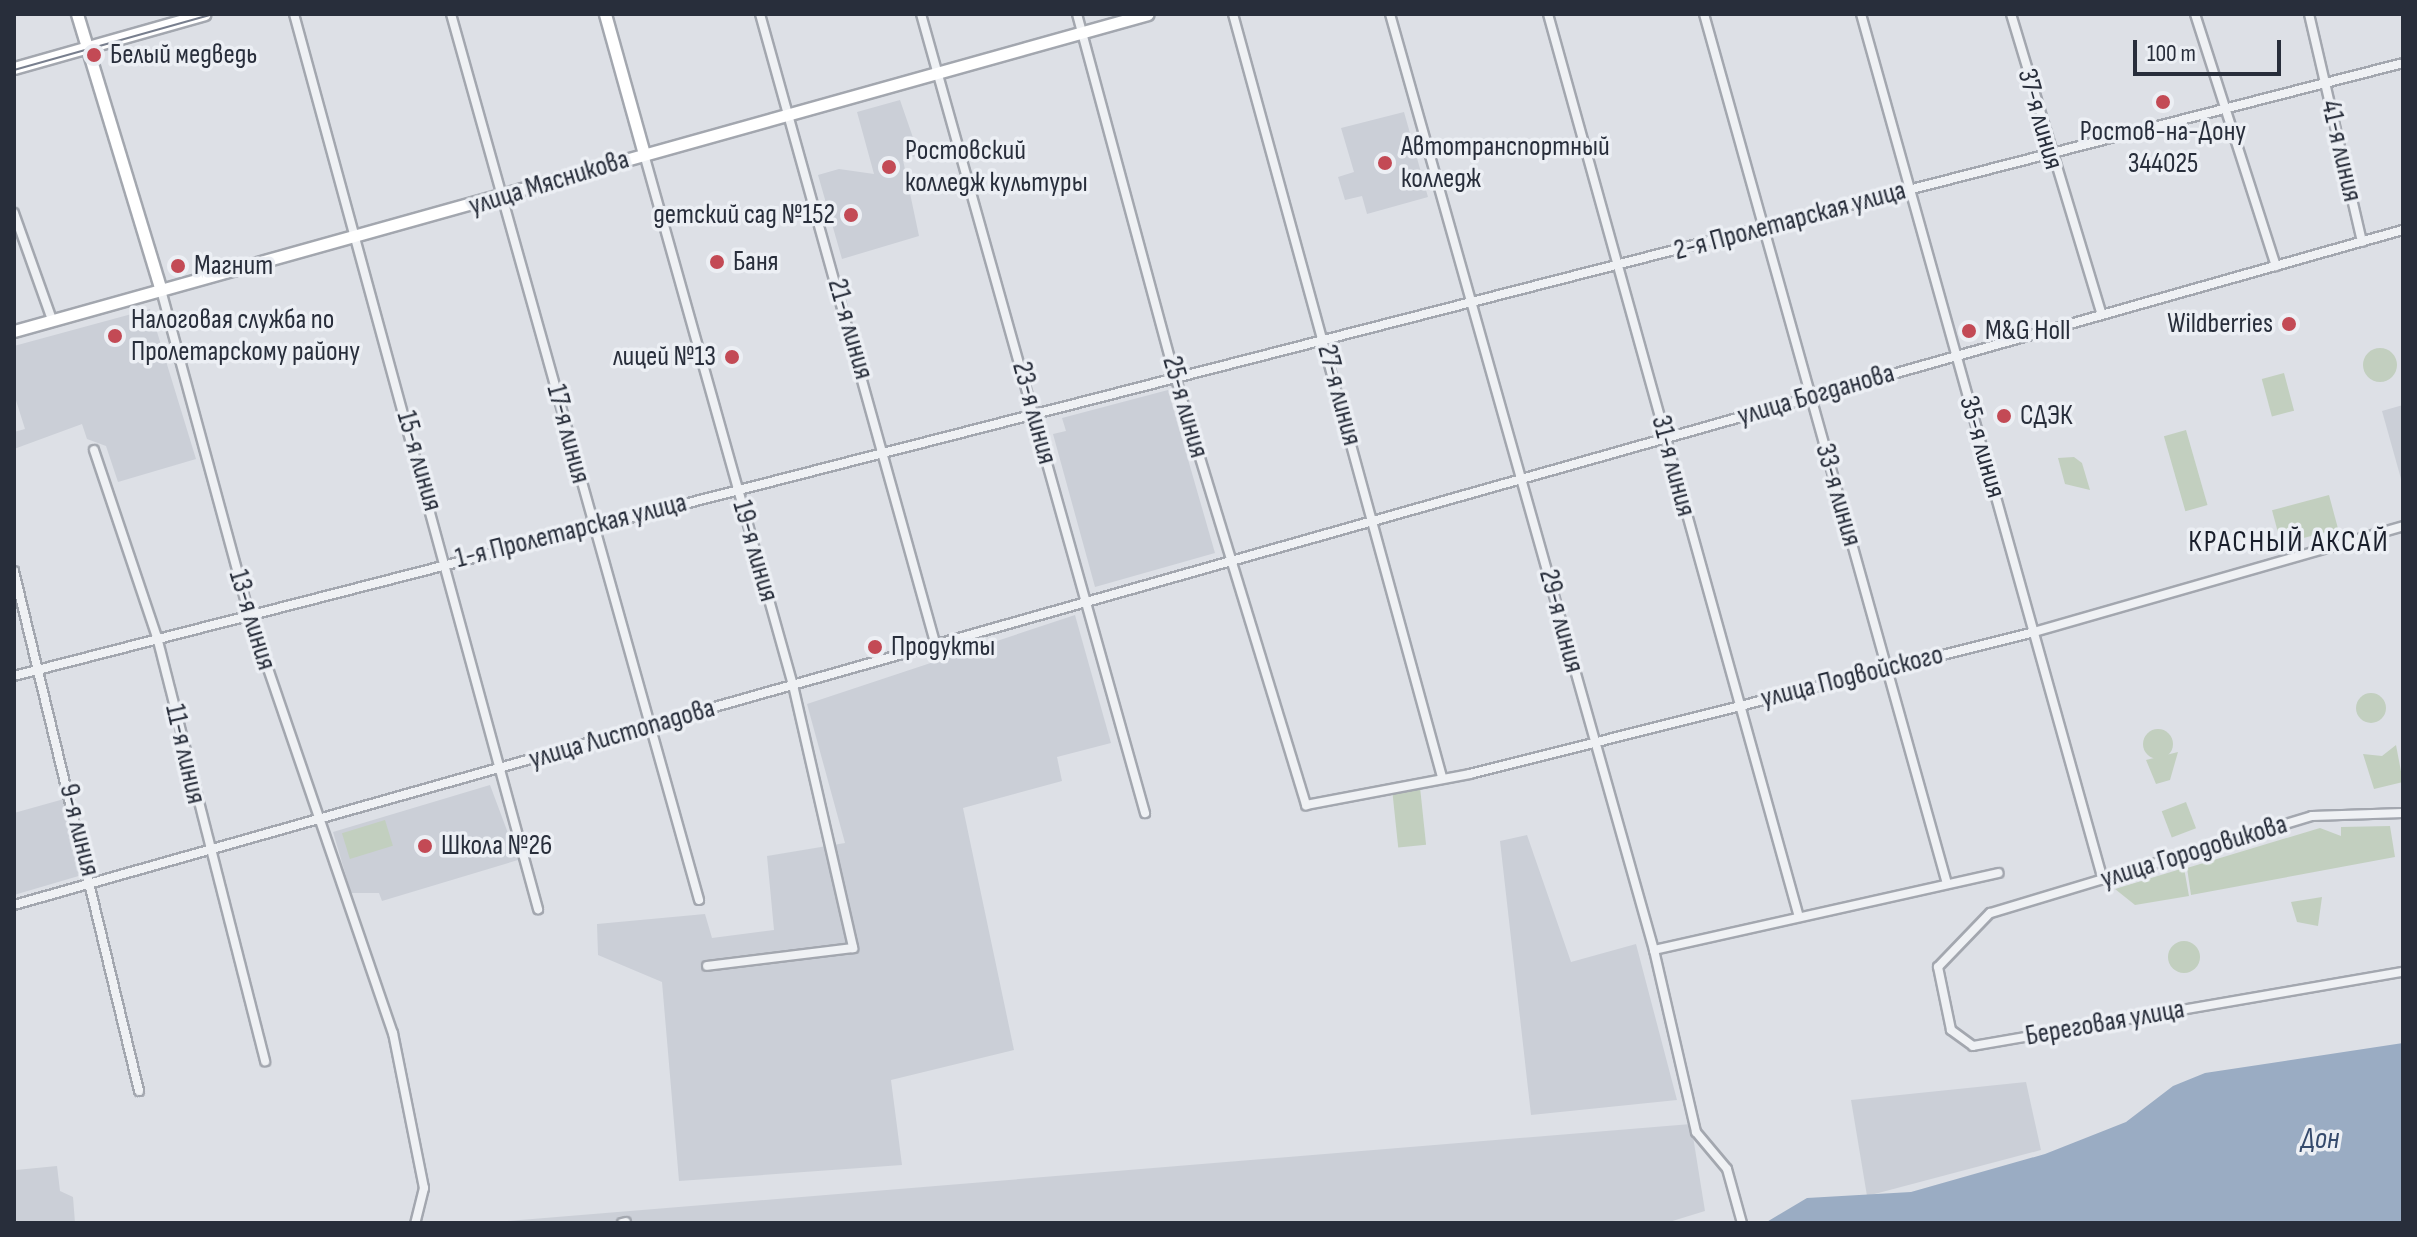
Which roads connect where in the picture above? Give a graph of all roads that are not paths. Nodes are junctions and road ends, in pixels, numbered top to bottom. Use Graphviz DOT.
graph roads {
  1 [pos="77,14"];
  2 [pos="205,14"];
  3 [pos="294,14"];
  4 [pos="451,14"];
  5 [pos="605,14"];
  6 [pos="760,14"];
  7 [pos="921,14"];
  8 [pos="1077,14"];
  9 [pos="1148,14"];
  10 [pos="1233,14"];
  11 [pos="1390,14"];
  12 [pos="1548,14"];
  13 [pos="1704,14"];
  14 [pos="1861,14"];
  15 [pos="2011,14"];
  16 [pos="2195,14"];
  17 [pos="2309,14"];
  18 [pos="1083,33"];
  19 [pos="88,47"];
  20 [pos="2403,63"];
  21 [pos="14,68"];
  22 [pos="939,72"];
  23 [pos="2326,83"];
  24 [pos="2226,109"];
  25 [pos="790,114"];
  26 [pos="2048,152"];
  27 [pos="644,154"];
  28 [pos="1912,190"];
  29 [pos="503,198"];
  30 [pos="14,213"];
  31 [pos="1764,229"];
  32 [pos="2403,230"];
  33 [pos="356,238"];
  34 [pos="2362,242"];
  35 [pos="1618,265"];
  36 [pos="2276,266"];
  37 [pos="161,290"];
  38 [pos="1472,300"];
  39 [pos="2102,315"];
  40 [pos="52,320"];
  41 [pos="14,331"];
  42 [pos="1323,338"];
  43 [pos="1956,356"];
  44 [pos="1175,376"];
  45 [pos="1811,397"];
  46 [pos="1034,414"];
  47 [pos="1665,437"];
  48 [pos="94,450"];
  49 [pos="884,452"];
  50 [pos="1522,479"];
  51 [pos="737,489"];
  52 [pos="1372,518"];
  53 [pos="2403,526"];
  54 [pos="593,527"];
  55 [pos="1229,559"];
  56 [pos="447,562"];
  57 [pos="14,571"];
  58 [pos="1085,602"];
  59 [pos="249,613"];
  60 [pos="2034,632"];
  61 [pos="157,637"];
  62 [pos="936,646"];
  63 [pos="1887,668"];
  64 [pos="40,670"];
  65 [pos="14,676"];
  66 [pos="793,685"];
  67 [pos="1737,707"];
  68 [pos="653,725"];
  69 [pos="1594,741"];
  70 [pos="502,769"];
  71 [pos="1442,777"];
  72 [pos="1300,798"];
  73 [pos="1145,813"];
  74 [pos="2403,813"];
  75 [pos="321,821"];
  76 [pos="207,852"];
  77 [pos="1999,873"];
  78 [pos="2103,880"];
  79 [pos="92,883"];
  80 [pos="1947,884"];
  81 [pos="699,900"];
  82 [pos="14,905"];
  83 [pos="538,909"];
  84 [pos="1990,913"];
  85 [pos="1799,917"];
  86 [pos="1654,950"];
  87 [pos="707,966"];
  88 [pos="2403,972"];
  89 [pos="265,1061"];
  90 [pos="139,1091"];
  91 [pos="1741,1221"];
  92 [pos="415,1223"];
  1 -- 19 [label="main road, 13-я линия"];
  2 -- 19 [label="main road"];
  3 -- 33 [label="street, 15-я линия"];
  4 -- 29 [label="street, 17-я линия"];
  5 -- 27 [label="main road, 19-я линия"];
  6 -- 25 [label="street, 21-я линия"];
  7 -- 22 [label="street, 23-я линия"];
  8 -- 18 [label="street, 25-я линия"];
  9 -- 18 [label="main road, улица Мясникова"];
  10 -- 42 [label="street, 27-я линия"];
  11 -- 38 [label="street, 29-я линия"];
  12 -- 35 [label="street, 31-я линия"];
  13 -- 31 [label="street, 33-я линия"];
  14 -- 28 [label="street, 35-я линия"];
  15 -- 26 [label="street, 37-я линия"];
  16 -- 24 [label="street"];
  17 -- 23 [label="street, 41-я линия"];
  18 -- 22 [label="main road, улица Мясникова"];
  18 -- 44 [label="street, 25-я линия"];
  19 -- 21 [label="main road"];
  19 -- 37 [label="main road, 13-я линия"];
  20 -- 23 [label="street, 2-я Пролетарская улица"];
  22 -- 25 [label="main road, улица Мясникова"];
  22 -- 46 [label="street, 23-я линия"];
  23 -- 24 [label="street, 2-я Пролетарская улица"];
  23 -- 34 [label="street, 41-я линия"];
  24 -- 26 [label="street, 2-я Пролетарская улица"];
  24 -- 36 [label="street"];
  25 -- 27 [label="main road, улица Мясникова"];
  25 -- 49 [label="street, 21-я линия"];
  26 -- 28 [label="street, 2-я Пролетарская улица"];
  26 -- 39 [label="street, 37-я линия"];
  27 -- 29 [label="main road, улица Мясникова"];
  27 -- 51 [label="street, 19-я линия"];
  28 -- 31 [label="street, 2-я Пролетарская улица"];
  28 -- 43 [label="street, 35-я линия"];
  29 -- 33 [label="main road, улица Мясникова"];
  29 -- 54 [label="street, 17-я линия"];
  30 -- 40 [label="street"];
  31 -- 35 [label="street, 2-я Пролетарская улица"];
  31 -- 45 [label="street, 33-я линия"];
  32 -- 34 [label="street, улица Богданова"];
  33 -- 37 [label="main road, улица Мясникова"];
  33 -- 56 [label="street, 15-я линия"];
  34 -- 36 [label="street, улица Богданова"];
  35 -- 38 [label="street, 2-я Пролетарская улица"];
  35 -- 47 [label="street, 31-я линия"];
  36 -- 39 [label="street, улица Богданова"];
  37 -- 40 [label="main road, улица Мясникова"];
  37 -- 59 [label="street, 13-я линия"];
  38 -- 42 [label="street, 2-я Пролетарская улица"];
  38 -- 50 [label="street, 29-я линия"];
  39 -- 43 [label="street, улица Богданова"];
  40 -- 41 [label="main road, улица Мясникова"];
  42 -- 44 [label="street, 2-я Пролетарская улица"];
  42 -- 52 [label="street, 27-я линия"];
  43 -- 45 [label="street, улица Богданова"];
  43 -- 60 [label="street, 35-я линия"];
  44 -- 46 [label="street, 1-я Пролетарская улица"];
  44 -- 55 [label="street, 25-я линия"];
  45 -- 47 [label="street, улица Богданова"];
  45 -- 63 [label="street, 33-я линия"];
  46 -- 49 [label="street, 1-я Пролетарская улица"];
  46 -- 58 [label="street, 23-я линия"];
  47 -- 50 [label="street, улица Богданова"];
  47 -- 67 [label="street, 31-я линия"];
  48 -- 61 [label="street, 11-я линия"];
  49 -- 51 [label="street, 1-я Пролетарская улица"];
  49 -- 62 [label="street, 21-я линия"];
  50 -- 52 [label="street, улица Богданова"];
  50 -- 69 [label="street, 29-я линия"];
  51 -- 54 [label="street, 1-я Пролетарская улица"];
  51 -- 66 [label="street, 19-я линия"];
  52 -- 55 [label="street, улица Богданова"];
  52 -- 71 [label="street, 27-я линия"];
  53 -- 60 [label="street, улица Подвойского"];
  54 -- 56 [label="street, 1-я Пролетарская улица"];
  54 -- 68 [label="street, 17-я линия"];
  55 -- 58 [label="street, улица Листопадова"];
  55 -- 72 [label="street, 25-я линия"];
  56 -- 59 [label="street, 1-я Пролетарская улица"];
  56 -- 70 [label="street, 15-я линия"];
  57 -- 64 [label="street, 9-я линия"];
  58 -- 62 [label="street, улица Листопадова"];
  58 -- 73 [label="street, 23-я линия"];
  59 -- 61 [label="street, 1-я Пролетарская улица"];
  59 -- 75 [label="street, 13-я линия"];
  60 -- 63 [label="street, улица Подвойского"];
  60 -- 78 [label="street, 35-я линия"];
  61 -- 64 [label="street, 1-я Пролетарская улица"];
  61 -- 76 [label="street, 11-я линия"];
  62 -- 66 [label="street, улица Листопадова"];
  63 -- 67 [label="street, улица Подвойского"];
  63 -- 80 [label="street, 33-я линия"];
  64 -- 65 [label="street, 1-я Пролетарская улица"];
  64 -- 79 [label="street, 9-я линия"];
  66 -- 68 [label="street, улица Листопадова"];
  66 -- 87 [label="street, 19-я линия"];
  67 -- 69 [label="street, улица Подвойского"];
  67 -- 85 [label="street, 31-я линия"];
  68 -- 70 [label="street, улица Листопадова"];
  68 -- 81 [label="street, 17-я линия"];
  69 -- 71 [label="street, улица Подвойского"];
  69 -- 86 [label="street, 29-я линия"];
  70 -- 75 [label="street, улица Листопадова"];
  70 -- 83 [label="street, 15-я линия"];
  71 -- 72 [label="street, улица Подвойского"];
  74 -- 78 [label="street, улица Городовикова"];
  75 -- 76 [label="street, улица Листопадова"];
  75 -- 92 [label="street, 13-я линия"];
  76 -- 79 [label="street, улица Листопадова"];
  76 -- 89 [label="street, 11-я линия"];
  77 -- 80 [label="street"];
  78 -- 84 [label="street, улица Городовикова"];
  79 -- 82 [label="street, улица Листопадова"];
  79 -- 90 [label="street, 9-я линия"];
  80 -- 85 [label="street"];
  84 -- 88 [label="street, Береговая улица"];
  85 -- 86 [label="street"];
  86 -- 91 [label="street, 29-я линия"];
}
